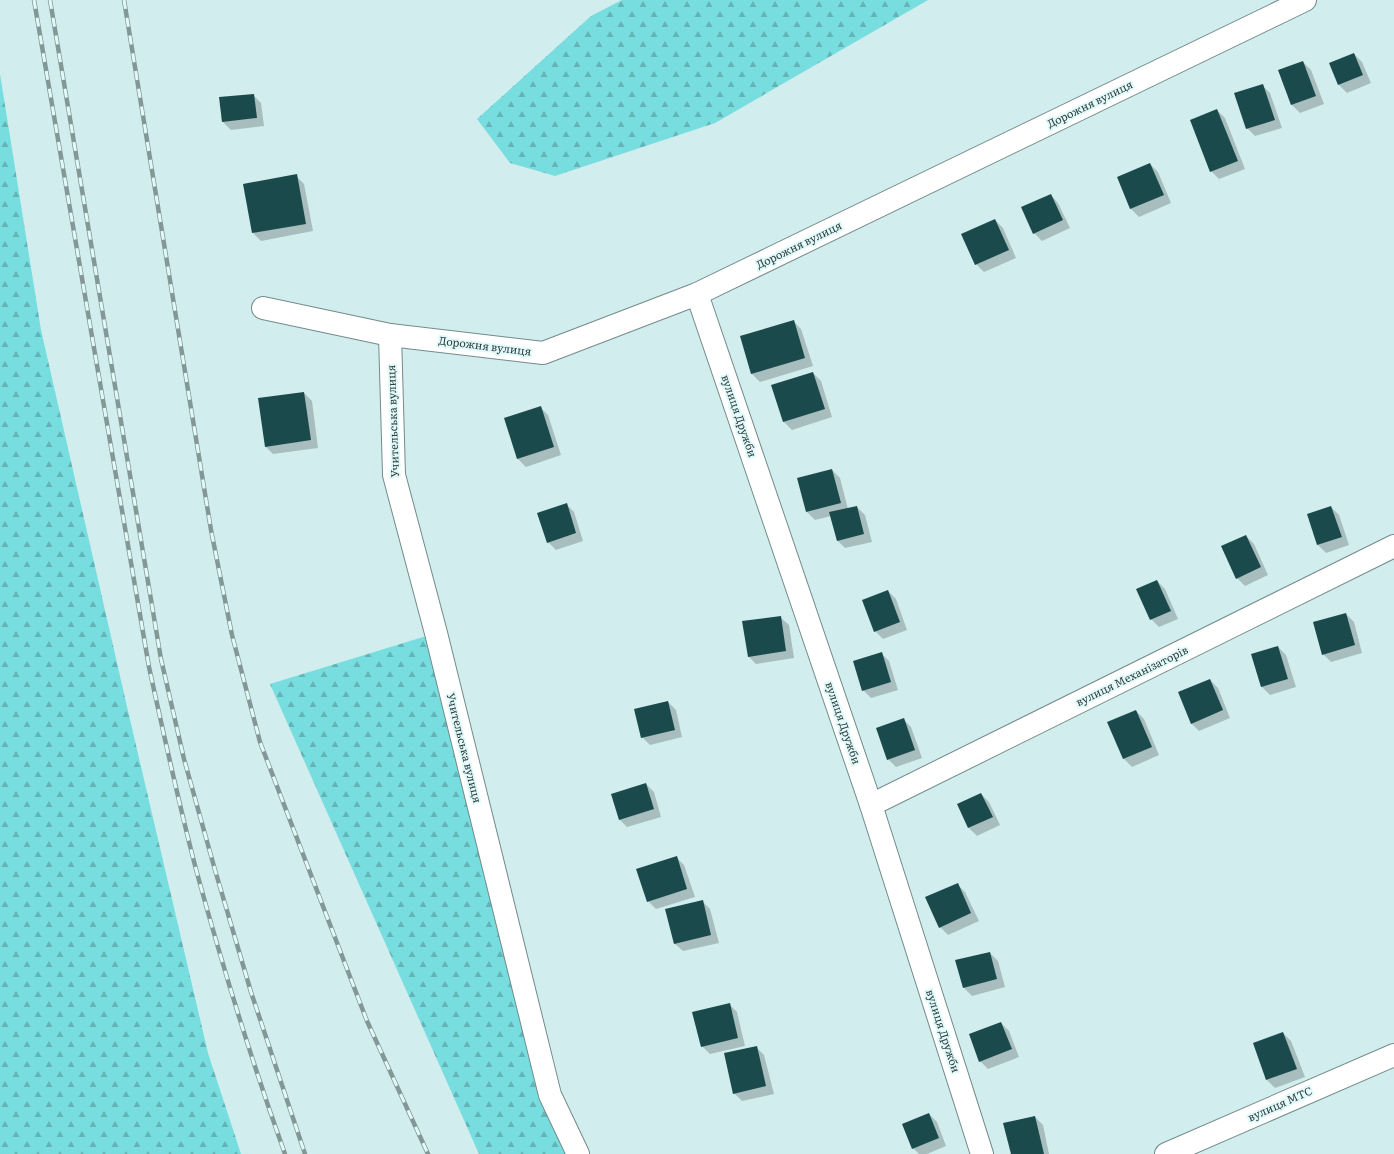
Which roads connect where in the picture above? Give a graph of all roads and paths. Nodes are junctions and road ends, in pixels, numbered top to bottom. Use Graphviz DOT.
graph roads {
  1 [pos="1305,0"];
  2 [pos="697,294"];
  3 [pos="263,308"];
  4 [pos="390,335"];
  5 [pos="1394,546"];
  6 [pos="871,805"];
  7 [pos="1394,1055"];
  8 [pos="578,1154"];
  9 [pos="982,1154"];
  10 [pos="1166,1154"];
  1 -- 2 [label="street, Дорожня вулиця"];
  2 -- 4 [label="street, Дорожня вулиця"];
  2 -- 6 [label="street, вулиця Дружби"];
  3 -- 4 [label="street, Дорожня вулиця"];
  4 -- 8 [label="street, Учительська вулиця"];
  5 -- 6 [label="street, вулиця Механізаторів"];
  6 -- 9 [label="street, вулиця Дружби"];
  7 -- 10 [label="street, вулиця МТС"];
}
